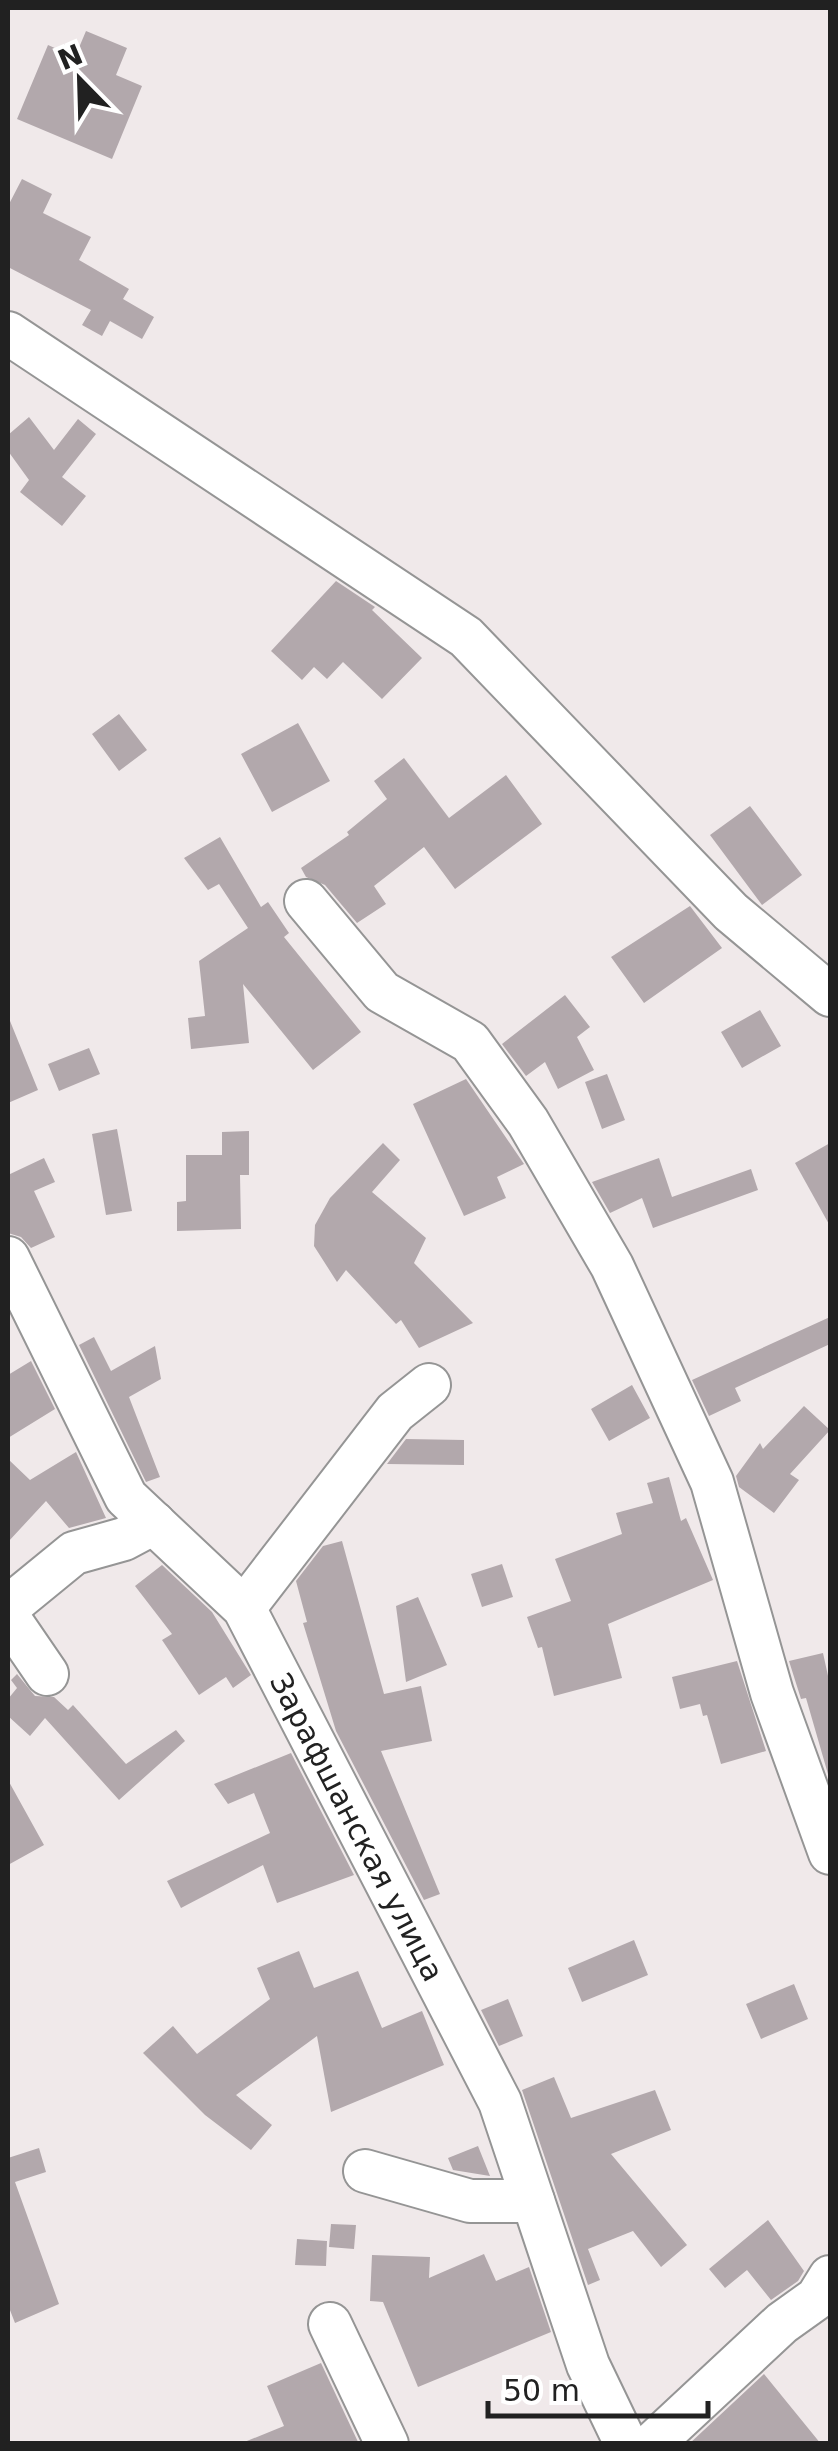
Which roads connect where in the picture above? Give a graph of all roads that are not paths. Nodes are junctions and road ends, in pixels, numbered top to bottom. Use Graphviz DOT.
graph roads {
  1 [pos="8,333"];
  2 [pos="306,900"];
  3 [pos="830,994"];
  4 [pos="8,1258"];
  5 [pos="429,1386"];
  6 [pos="154,1523"];
  7 [pos="8,1607"];
  8 [pos="244,1608"];
  9 [pos="8,1618"];
  10 [pos="47,1674"];
  11 [pos="830,1853"];
  12 [pos="365,2171"];
  13 [pos="533,2201"];
  14 [pos="826,2290"];
  15 [pos="330,2324"];
  16 [pos="386,2444"];
  17 [pos="626,2444"];
  18 [pos="652,2444"];
  1 -- 3 [label="street"];
  2 -- 11 [label="street"];
  4 -- 6 [label="street, Зарафшанская улица"];
  5 -- 8 [label="street"];
  6 -- 7 [label="street"];
  6 -- 8 [label="street, Зарафшанская улица"];
  8 -- 13 [label="street, Зарафшанская улица"];
  9 -- 10 [label="street"];
  12 -- 13 [label="street"];
  13 -- 17 [label="street, Зарафшанская улица"];
  14 -- 18 [label="street"];
  15 -- 16 [label="street"];
}
